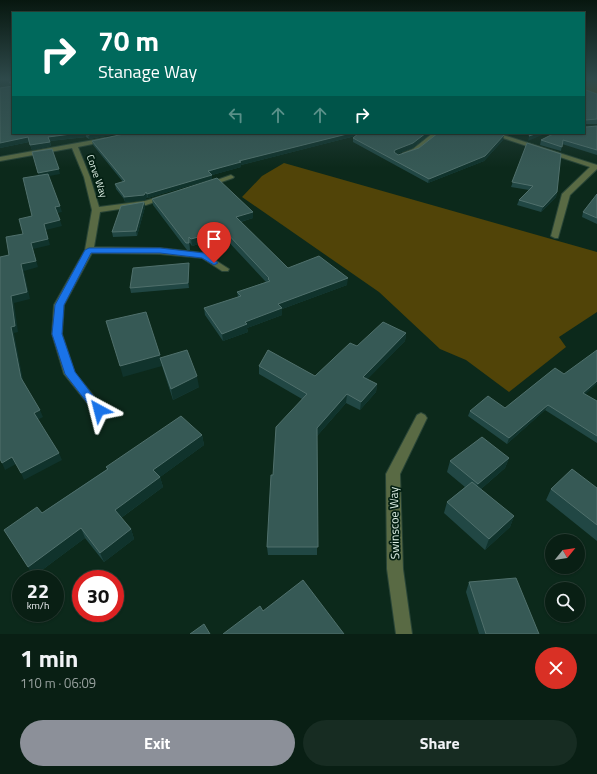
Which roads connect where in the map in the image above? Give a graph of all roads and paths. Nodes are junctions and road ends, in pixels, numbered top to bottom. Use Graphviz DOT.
graph roads {
  1 [pos="436,134"];
  2 [pos="494,134"];
  3 [pos="110,139"];
  4 [pos="543,140"];
  5 [pos="74,146"];
  6 [pos="530,146"];
  7 [pos="398,156"];
  8 [pos="0,159"];
  9 [pos="596,167"];
  10 [pos="231,177"];
  11 [pos="196,188"];
  12 [pos="174,194"];
  13 [pos="96,210"];
  14 [pos="555,236"];
  15 [pos="89,250"];
  16 [pos="225,269"];
  17 [pos="99,410"];
  18 [pos="421,418"];
  19 [pos="404,634"];
  1 -- 7 [label="street"];
  2 -- 6 [label="street"];
  3 -- 5 [label="street"];
  4 -- 6 [label="street"];
  5 -- 8 [label="street"];
  5 -- 13 [label="street, Corve Way"];
  6 -- 9 [label="street"];
  9 -- 14 [label="street"];
  10 -- 11 [label="street"];
  12 -- 13 [label="street"];
  13 -- 15 [label="street, Corve Way"];
  15 -- 16 [label="street"];
  15 -- 17 [label="street, Corve Way"];
  18 -- 19 [label="street, Swinscoe Way"];
}
